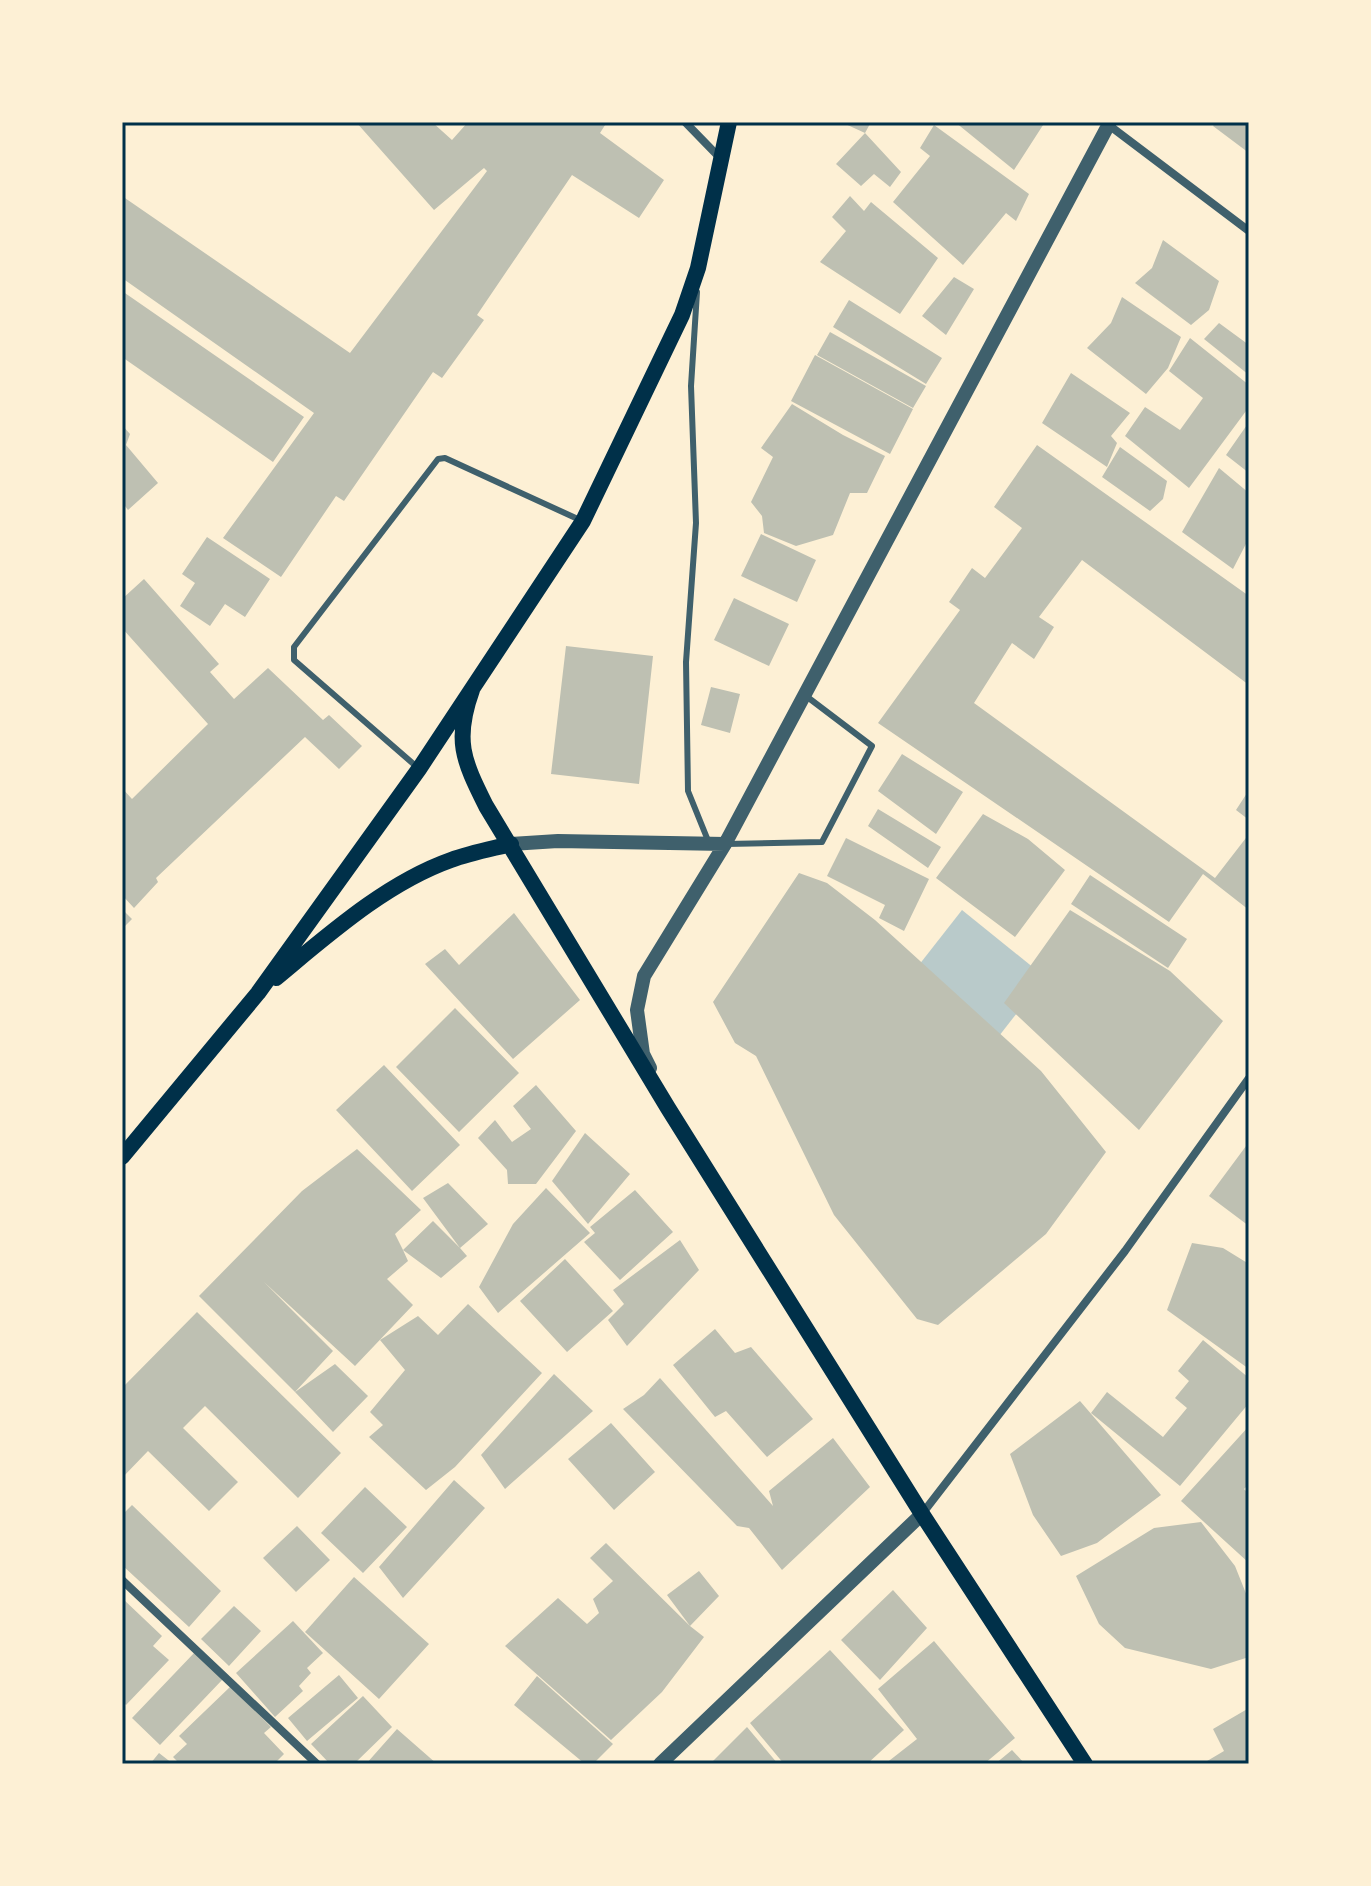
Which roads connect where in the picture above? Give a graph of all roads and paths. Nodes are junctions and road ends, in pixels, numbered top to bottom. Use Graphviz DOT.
graph roads {
  1 [pos="685,122"];
  2 [pos="729,122"];
  3 [pos="1108,123"];
  4 [pos="721,159"];
  5 [pos="1249,231"];
  6 [pos="698,268"];
  7 [pos="583,521"];
  8 [pos="472,690"];
  9 [pos="806,696"];
  10 [pos="419,769"];
  11 [pos="511,844"];
  12 [pos="718,845"];
  13 [pos="258,993"];
  14 [pos="1249,1078"];
  15 [pos="668,1108"];
  16 [pos="122,1157"];
  17 [pos="922,1514"];
  18 [pos="122,1580"];
  19 [pos="317,1764"];
  20 [pos="660,1764"];
  21 [pos="1085,1764"];
  1 -- 4 [label="street"];
  2 -- 4 [label="main road"];
  3 -- 5 [label="street"];
  3 -- 9 [label="street"];
  4 -- 6 [label="main road"];
  6 -- 7 [label="main road"];
  6 -- 12 [label="lane"];
  7 -- 8 [label="main road"];
  7 -- 10 [label="lane"];
  8 -- 10 [label="main road"];
  8 -- 11 [label="main road"];
  9 -- 12 [label="street"];
  9 -- 12 [label="lane"];
  10 -- 13 [label="main road"];
  11 -- 12 [label="street"];
  11 -- 13 [label="main road"];
  11 -- 15 [label="main road"];
  12 -- 15 [label="street"];
  13 -- 16 [label="main road"];
  14 -- 17 [label="street"];
  15 -- 17 [label="main road"];
  17 -- 20 [label="street"];
  17 -- 21 [label="main road"];
  18 -- 19 [label="street"];
}
